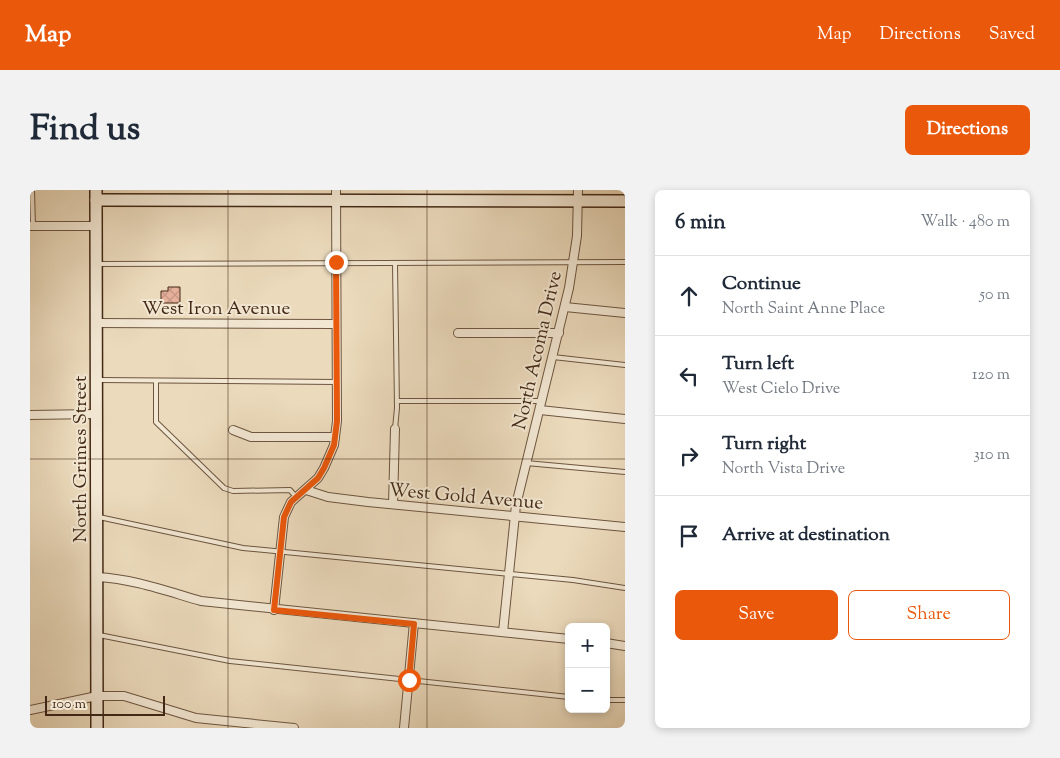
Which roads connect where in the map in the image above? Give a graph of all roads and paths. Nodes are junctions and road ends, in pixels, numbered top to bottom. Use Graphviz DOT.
graph roads {
  1 [pos="32,190"];
  2 [pos="96,195"];
  3 [pos="336,196"];
  4 [pos="578,196"];
  5 [pos="625,201"];
  6 [pos="31,226"];
  7 [pos="96,226"];
  8 [pos="336,262"];
  9 [pos="573,262"];
  10 [pos="625,262"];
  11 [pos="395,263"];
  12 [pos="96,264"];
  13 [pos="565,307"];
  14 [pos="625,313"];
  15 [pos="96,323"];
  16 [pos="336,324"];
  17 [pos="458,332"];
  18 [pos="559,332"];
  19 [pos="553,358"];
  20 [pos="625,365"];
  21 [pos="96,380"];
  22 [pos="156,381"];
  23 [pos="337,382"];
  24 [pos="397,401"];
  25 [pos="542,401"];
  26 [pos="540,410"];
  27 [pos="96,414"];
  28 [pos="30,415"];
  29 [pos="625,419"];
  30 [pos="395,429"];
  31 [pos="233,430"];
  32 [pos="335,437"];
  33 [pos="526,462"];
  34 [pos="625,472"];
  35 [pos="306,490"];
  36 [pos="296,497"];
  37 [pos="393,504"];
  38 [pos="97,516"];
  39 [pos="516,516"];
  40 [pos="625,527"];
  41 [pos="279,551"];
  42 [pos="510,574"];
  43 [pos="97,577"];
  44 [pos="625,588"];
  45 [pos="274,610"];
  46 [pos="414,624"];
  47 [pos="503,632"];
  48 [pos="97,635"];
  49 [pos="565,639"];
  50 [pos="610,644"];
  51 [pos="625,646"];
  52 [pos="409,680"];
  53 [pos="98,696"];
  54 [pos="565,697"];
  55 [pos="610,700"];
  56 [pos="625,700"];
  57 [pos="30,710"];
  58 [pos="97,728"];
  59 [pos="294,728"];
  60 [pos="404,728"];
  1 -- 6 [label="lane"];
  2 -- 3 [label="main road"];
  2 -- 7 [label="main road, North Grimes Street"];
  3 -- 4 [label="main road"];
  3 -- 8 [label="street"];
  4 -- 5 [label="main road"];
  4 -- 9 [label="street, North Acoma Drive"];
  6 -- 7 [label="street"];
  7 -- 12 [label="main road, North Grimes Street"];
  8 -- 11 [label="lane"];
  8 -- 12 [label="lane"];
  8 -- 16 [label="street"];
  9 -- 10 [label="lane"];
  9 -- 11 [label="lane"];
  9 -- 13 [label="street, North Acoma Drive"];
  11 -- 24 [label="lane"];
  12 -- 15 [label="main road, North Grimes Street"];
  13 -- 14 [label="street"];
  13 -- 18 [label="street, North Acoma Drive"];
  15 -- 16 [label="street, West Iron Avenue"];
  15 -- 21 [label="main road, North Grimes Street"];
  16 -- 23 [label="street"];
  17 -- 18 [label="street"];
  18 -- 19 [label="street, North Acoma Drive"];
  19 -- 20 [label="lane"];
  19 -- 25 [label="street, North Acoma Drive"];
  21 -- 22 [label="lane"];
  21 -- 27 [label="main road, North Grimes Street"];
  22 -- 23 [label="lane"];
  22 -- 36 [label="lane"];
  23 -- 32 [label="street"];
  24 -- 25 [label="lane"];
  24 -- 30 [label="lane"];
  25 -- 26 [label="street, North Acoma Drive"];
  26 -- 29 [label="street"];
  26 -- 33 [label="street, North Acoma Drive"];
  27 -- 28 [label="street"];
  27 -- 38 [label="main road, North Grimes Street"];
  30 -- 37 [label="street"];
  31 -- 32 [label="street"];
  32 -- 35 [label="street"];
  33 -- 34 [label="lane"];
  33 -- 39 [label="street, North Acoma Drive"];
  35 -- 36 [label="street"];
  35 -- 37 [label="street, West Gold Avenue"];
  36 -- 41 [label="street"];
  37 -- 39 [label="street, West Gold Avenue"];
  38 -- 41 [label="lane"];
  38 -- 43 [label="main road, North Grimes Street"];
  39 -- 40 [label="street, West Gold Avenue"];
  39 -- 42 [label="street, North Acoma Drive"];
  41 -- 42 [label="lane"];
  41 -- 45 [label="street"];
  42 -- 44 [label="lane"];
  42 -- 47 [label="street, North Acoma Drive"];
  43 -- 45 [label="street"];
  43 -- 48 [label="main road, North Grimes Street"];
  45 -- 46 [label="street"];
  46 -- 47 [label="street"];
  46 -- 52 [label="street"];
  47 -- 49 [label="street"];
  48 -- 52 [label="lane"];
  48 -- 53 [label="main road, North Grimes Street"];
  50 -- 51 [label="street"];
  52 -- 54 [label="lane"];
  52 -- 60 [label="street"];
  53 -- 57 [label="street"];
  53 -- 58 [label="main road, North Grimes Street"];
  53 -- 59 [label="street"];
  55 -- 56 [label="lane"];
}
